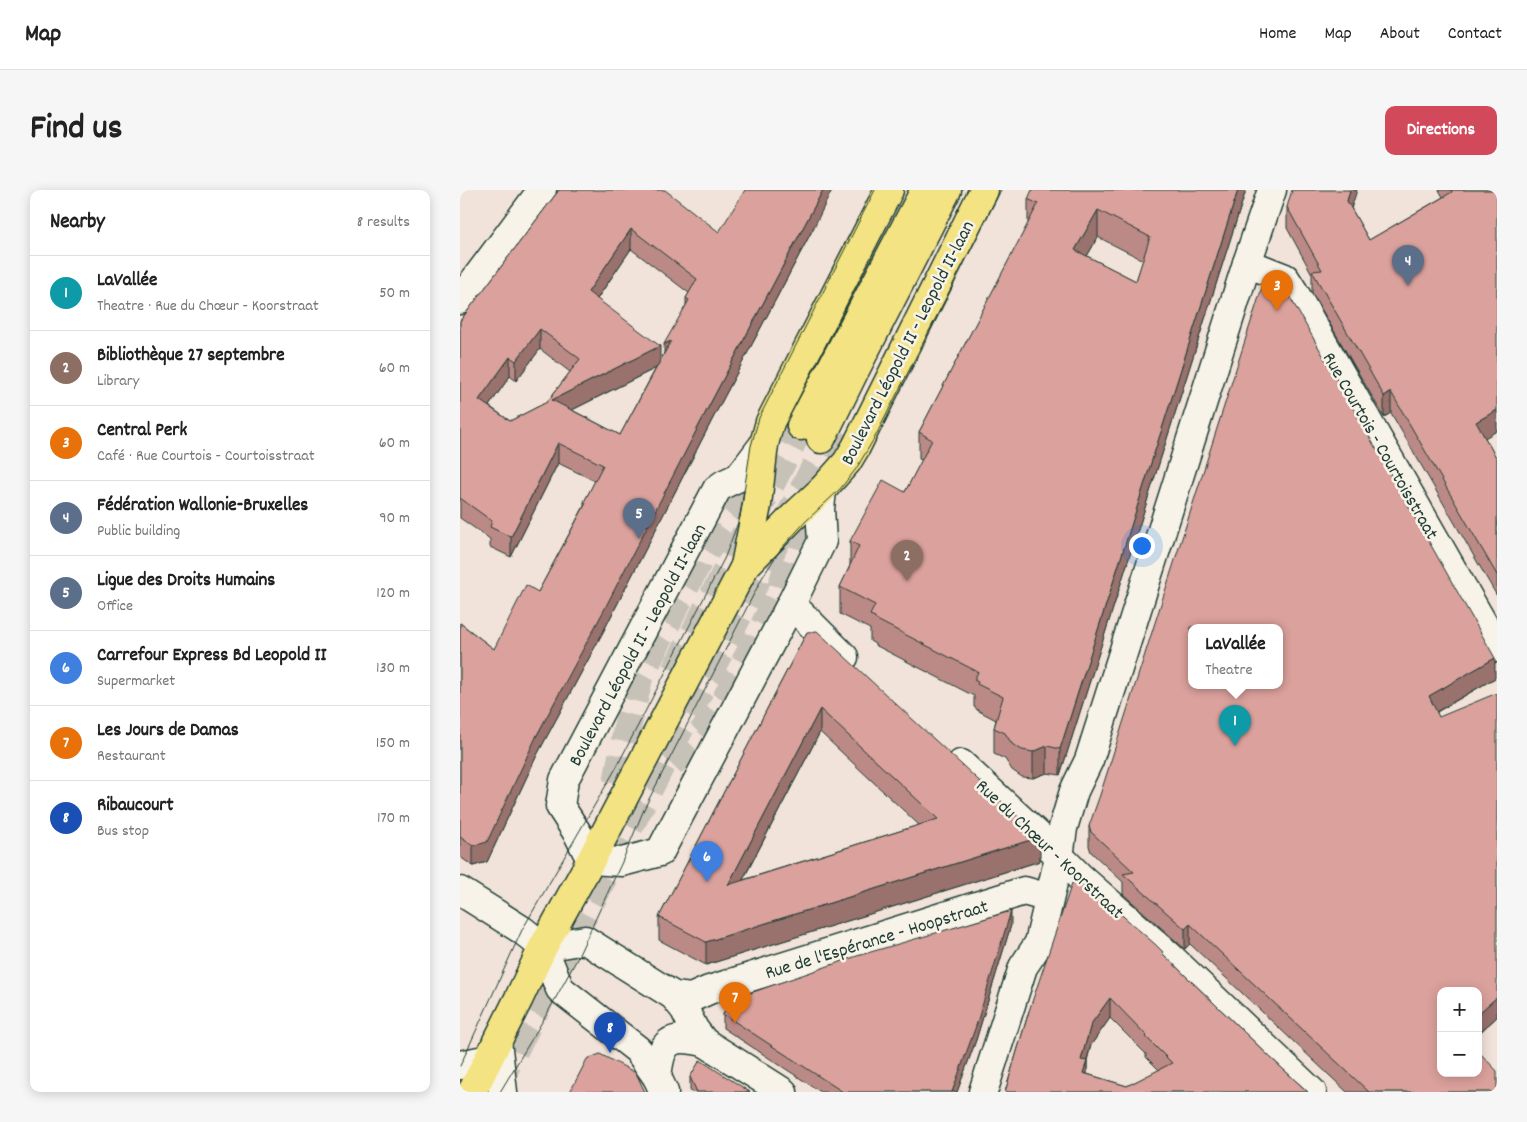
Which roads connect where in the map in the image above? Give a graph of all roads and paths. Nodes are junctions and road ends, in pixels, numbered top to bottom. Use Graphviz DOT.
graph roads {
  1 [pos="542,190"];
  2 [pos="888,190"];
  3 [pos="925,190"];
  4 [pos="947,190"];
  5 [pos="984,190"];
  6 [pos="1272,190"];
  7 [pos="1247,263"];
  8 [pos="460,300"];
  9 [pos="764,444"];
  10 [pos="822,490"];
  11 [pos="745,566"];
  12 [pos="791,604"];
  13 [pos="1497,648"];
  14 [pos="865,676"];
  15 [pos="946,750"];
  16 [pos="1059,856"];
  17 [pos="591,860"];
  18 [pos="460,891"];
  19 [pos="1049,898"];
  20 [pos="543,947"];
  21 [pos="674,996"];
  22 [pos="704,1042"];
  23 [pos="493,1050"];
  24 [pos="460,1065"];
  25 [pos="660,1084"];
  26 [pos="472,1092"];
  27 [pos="503,1092"];
  28 [pos="783,1092"];
  29 [pos="983,1092"];
  30 [pos="1312,1092"];
  1 -- 8 [label="street"];
  2 -- 9 [label="main road, Boulevard Léopold II - Leopold II-laan"];
  3 -- 4 [label="main road"];
  5 -- 10 [label="main road, Boulevard Léopold II - Leopold II-laan"];
  6 -- 7 [label="street"];
  7 -- 13 [label="street, Rue Courtois - Courtoisstraat"];
  7 -- 16 [label="street"];
  9 -- 11 [label="main road, Boulevard Léopold II - Leopold II-laan"];
  9 -- 17 [label="street, Boulevard Léopold II - Leopold II-laan"];
  10 -- 11 [label="main road, Boulevard Léopold II - Leopold II-laan"];
  10 -- 12 [label="street"];
  11 -- 17 [label="main road, Boulevard Léopold II - Leopold II-laan"];
  12 -- 14 [label="street"];
  12 -- 17 [label="street"];
  15 -- 16 [label="street, Rue du Chœur - Koorstraat"];
  16 -- 19 [label="street"];
  16 -- 30 [label="street, Rue du Chœur - Koorstraat"];
  17 -- 20 [label="main road, Boulevard Léopold II - Leopold II-laan"];
  18 -- 20 [label="street"];
  19 -- 21 [label="street, Rue de l'Espérance - Hoopstraat"];
  19 -- 29 [label="street"];
  20 -- 21 [label="street"];
  20 -- 23 [label="main road, Boulevard Léopold II - Leopold II-laan"];
  20 -- 25 [label="street"];
  21 -- 22 [label="street"];
  22 -- 25 [label="street"];
  22 -- 28 [label="street"];
  23 -- 24 [label="street"];
  23 -- 26 [label="main road, Boulevard Léopold II - Leopold II-laan"];
  23 -- 27 [label="street"];
}
